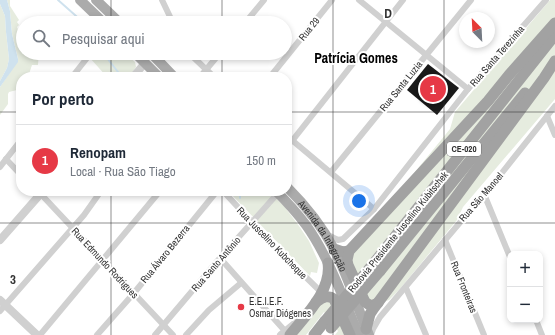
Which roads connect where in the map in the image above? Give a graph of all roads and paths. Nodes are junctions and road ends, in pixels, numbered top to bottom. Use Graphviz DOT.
graph roads {
  1 [pos="80,0"];
  2 [pos="96,0"];
  3 [pos="162,0"];
  4 [pos="264,0"];
  5 [pos="332,0"];
  6 [pos="359,0"];
  7 [pos="403,0"];
  8 [pos="471,0"];
  9 [pos="546,0"];
  10 [pos="111,14"];
  11 [pos="97,16"];
  12 [pos="170,16"];
  13 [pos="251,16"];
  14 [pos="386,22"];
  15 [pos="555,23"];
  16 [pos="555,35"];
  17 [pos="292,50"];
  18 [pos="427,54"];
  19 [pos="555,55"];
  20 [pos="85,60"];
  21 [pos="142,60"];
  22 [pos="158,60"];
  23 [pos="196,60"];
  24 [pos="214,60"];
  25 [pos="284,60"];
  26 [pos="555,61"];
  27 [pos="145,63"];
  28 [pos="206,70"];
  29 [pos="76,72"];
  30 [pos="137,72"];
  31 [pos="154,72"];
  32 [pos="169,72"];
  33 [pos="208,72"];
  34 [pos="274,72"];
  35 [pos="468,89"];
  36 [pos="555,106"];
  37 [pos="547,116"];
  38 [pos="555,135"];
  39 [pos="292,136"];
  40 [pos="292,140"];
  41 [pos="16,146"];
  42 [pos="6,159"];
  43 [pos="0,167"];
  44 [pos="16,170"];
  45 [pos="331,172"];
  46 [pos="292,192"];
  47 [pos="484,194"];
  48 [pos="37,196"];
  49 [pos="44,196"];
  50 [pos="97,196"];
  51 [pos="156,196"];
  52 [pos="213,196"];
  53 [pos="228,196"];
  54 [pos="274,196"];
  55 [pos="281,196"];
  56 [pos="374,209"];
  57 [pos="252,223"];
  58 [pos="73,228"];
  59 [pos="325,234"];
  60 [pos="0,240"];
  61 [pos="445,240"];
  62 [pos="334,249"];
  63 [pos="349,251"];
  64 [pos="508,251"];
  65 [pos="220,258"];
  66 [pos="102,260"];
  67 [pos="328,263"];
  68 [pos="377,267"];
  69 [pos="241,283"];
  70 [pos="406,288"];
  71 [pos="134,293"];
  72 [pos="318,299"];
  73 [pos="378,303"];
  74 [pos="2,305"];
  75 [pos="537,323"];
  76 [pos="162,325"];
  77 [pos="328,328"];
  78 [pos="285,334"];
  79 [pos="366,334"];
  80 [pos="37,335"];
  81 [pos="40,335"];
  82 [pos="97,335"];
  83 [pos="155,335"];
  84 [pos="173,335"];
  85 [pos="186,335"];
  86 [pos="314,335"];
  87 [pos="350,335"];
  88 [pos="426,335"];
  89 [pos="484,335"];
  90 [pos="542,335"];
  1 -- 11 [label="main road"];
  2 -- 10 [label="main road"];
  3 -- 12 [label="street"];
  4 -- 13 [label="street"];
  5 -- 17 [label="street, Rua 29"];
  6 -- 14 [label="street"];
  7 -- 14 [label="street"];
  8 -- 18 [label="street, Rua Santa Luzia"];
  9 -- 35 [label="street, Rua Santa Terezinha"];
  14 -- 18 [label="street"];
  14 -- 39 [label="street"];
  15 -- 63 [label="highway"];
  16 -- 68 [label="highway, Rodovia Presidente Juscelino Kubitschek / CE-020"];
  18 -- 35 [label="street"];
  18 -- 45 [label="street, Rua Santa Luzia"];
  19 -- 68 [label="highway, Rodovia Presidente Juscelino Kubitschek / CE-020"];
  20 -- 29 [label="street"];
  21 -- 27 [label="main road"];
  22 -- 32 [label="main road"];
  23 -- 28 [label="street"];
  24 -- 28 [label="street"];
  25 -- 34 [label="street, Rua 29"];
  26 -- 73 [label="highway"];
  27 -- 30 [label="street"];
  27 -- 31 [label="main road"];
  28 -- 33 [label="street"];
  35 -- 56 [label="street, Rua Santa Terezinha"];
  36 -- 37 [label="street, Rua São Manoel"];
  37 -- 38 [label="street"];
  37 -- 47 [label="street, Rua São Manoel"];
  40 -- 45 [label="street"];
  41 -- 42 [label="street"];
  42 -- 43 [label="street"];
  42 -- 44 [label="street"];
  45 -- 56 [label="street"];
  46 -- 59 [label="main road, Avenida da Integração"];
  47 -- 61 [label="street, Rua São Manoel"];
  47 -- 64 [label="street"];
  48 -- 60 [label="street"];
  49 -- 58 [label="street, Rua Edmundo Rodrigues"];
  50 -- 58 [label="street"];
  51 -- 66 [label="street"];
  52 -- 71 [label="street, Rua Álvaro Bezerra"];
  53 -- 57 [label="street, Rua Juscelino Kubcheque"];
  54 -- 57 [label="street, Rua Santo Antônio"];
  55 -- 67 [label="main road, Avenida da Integração"];
  56 -- 59 [label="street"];
  57 -- 65 [label="street, Rua Santo Antônio"];
  57 -- 72 [label="street, Rua Juscelino Kubcheque"];
  58 -- 66 [label="street, Rua Edmundo Rodrigues"];
  58 -- 74 [label="street"];
  59 -- 62 [label="main road, Avenida da Integração"];
  61 -- 70 [label="street, Rua São Manoel"];
  61 -- 89 [label="street, Rua Fronteiras"];
  62 -- 63 [label="highway"];
  62 -- 79 [label="main road, Avenida da Integração"];
  63 -- 73 [label="highway"];
  65 -- 69 [label="street"];
  65 -- 76 [label="street, Rua Santo Antônio"];
  66 -- 71 [label="street, Rua Edmundo Rodrigues"];
  66 -- 81 [label="street"];
  67 -- 72 [label="highway"];
  67 -- 79 [label="main road, Avenida da Integração"];
  68 -- 77 [label="highway, Rodovia Presidente Juscelino Kubitschek / CE-020, bridge"];
  69 -- 78 [label="street"];
  69 -- 85 [label="street"];
  70 -- 79 [label="street, Rua São Manoel"];
  70 -- 88 [label="street"];
  71 -- 76 [label="street, Rua Edmundo Rodrigues"];
  71 -- 82 [label="street, Rua Álvaro Bezerra"];
  72 -- 78 [label="highway"];
  72 -- 87 [label="highway"];
  73 -- 79 [label="highway"];
  74 -- 80 [label="street"];
  75 -- 90 [label="street"];
  76 -- 83 [label="street, Rua Santo Antônio"];
  76 -- 84 [label="street, Rua Edmundo Rodrigues"];
  77 -- 86 [label="highway, Rodovia Presidente Juscelino Kubitschek / CE-020"];
}
